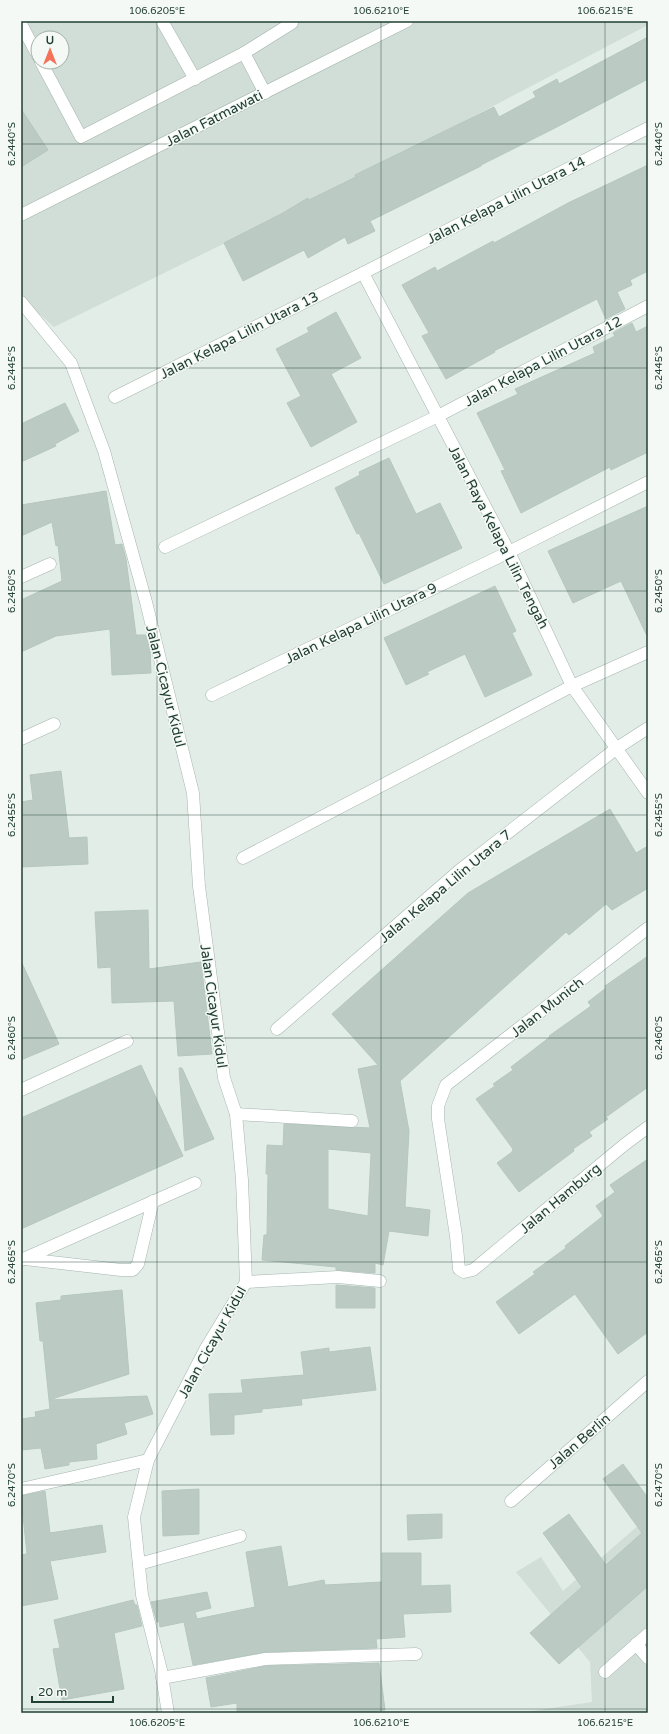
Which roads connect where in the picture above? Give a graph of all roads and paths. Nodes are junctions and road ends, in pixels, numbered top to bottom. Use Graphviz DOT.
graph roads {
  1 [pos="162,21"];
  2 [pos="292,21"];
  3 [pos="407,21"];
  4 [pos="21,24"];
  5 [pos="30,41"];
  6 [pos="244,53"];
  7 [pos="45,70"];
  8 [pos="195,79"];
  9 [pos="265,93"];
  10 [pos="648,128"];
  11 [pos="21,215"];
  12 [pos="363,273"];
  13 [pos="21,302"];
  14 [pos="648,306"];
  15 [pos="115,397"];
  16 [pos="438,416"];
  17 [pos="648,482"];
  18 [pos="166,547"];
  19 [pos="509,552"];
  20 [pos="50,564"];
  21 [pos="21,577"];
  22 [pos="648,652"];
  23 [pos="572,686"];
  24 [pos="212,694"];
  25 [pos="54,724"];
  26 [pos="648,728"];
  27 [pos="21,739"];
  28 [pos="617,748"];
  29 [pos="648,793"];
  30 [pos="243,858"];
  31 [pos="648,928"];
  32 [pos="277,1029"];
  33 [pos="127,1041"];
  34 [pos="21,1090"];
  35 [pos="236,1114"];
  36 [pos="352,1121"];
  37 [pos="648,1127"];
  38 [pos="196,1183"];
  39 [pos="153,1201"];
  40 [pos="23,1260"];
  41 [pos="473,1270"];
  42 [pos="380,1281"];
  43 [pos="246,1282"];
  44 [pos="648,1381"];
  45 [pos="148,1460"];
  46 [pos="21,1489"];
  47 [pos="511,1501"];
  48 [pos="240,1536"];
  49 [pos="139,1564"];
  50 [pos="648,1634"];
  51 [pos="636,1644"];
  52 [pos="416,1654"];
  53 [pos="648,1658"];
  54 [pos="605,1672"];
  55 [pos="162,1678"];
  56 [pos="168,1713"];
  1 -- 8 [label="street"];
  2 -- 6 [label="street"];
  3 -- 9 [label="street, Jalan Fatmawati"];
  4 -- 5 [label="street"];
  6 -- 8 [label="street"];
  6 -- 9 [label="street"];
  7 -- 8 [label="street"];
  9 -- 11 [label="street, Jalan Fatmawati"];
  10 -- 12 [label="street, Jalan Kelapa Lilin Utara 14"];
  12 -- 15 [label="street, Jalan Kelapa Lilin Utara 13"];
  12 -- 16 [label="street, Jalan Raya Kelapa Lilin Tengah"];
  13 -- 35 [label="street, Jalan Cicayur Kidul"];
  14 -- 16 [label="street, Jalan Kelapa Lilin Utara 12"];
  16 -- 18 [label="street, Jalan Kelapa Lilin Utara 12"];
  16 -- 19 [label="street, Jalan Raya Kelapa Lilin Tengah"];
  17 -- 19 [label="street, Jalan Kelapa Lilin Utara 9"];
  19 -- 23 [label="street, Jalan Raya Kelapa Lilin Tengah"];
  19 -- 24 [label="street, Jalan Kelapa Lilin Utara 9"];
  20 -- 21 [label="street"];
  22 -- 23 [label="street"];
  23 -- 28 [label="street, Jalan Raya Kelapa Lilin Tengah"];
  23 -- 30 [label="street"];
  25 -- 27 [label="street"];
  26 -- 28 [label="street, Jalan Kelapa Lilin Utara 7"];
  28 -- 29 [label="street, Jalan Raya Kelapa Lilin Tengah"];
  28 -- 32 [label="street, Jalan Kelapa Lilin Utara 7"];
  31 -- 41 [label="street, Jalan Munich"];
  33 -- 34 [label="street"];
  35 -- 36 [label="street"];
  35 -- 43 [label="street, Jalan Cicayur Kidul"];
  37 -- 41 [label="street, Jalan Hamburg"];
  38 -- 39 [label="street"];
  39 -- 40 [label="street"];
  39 -- 40 [label="street"];
  42 -- 43 [label="street"];
  43 -- 45 [label="street, Jalan Cicayur Kidul"];
  44 -- 47 [label="street, Jalan Berlin"];
  45 -- 46 [label="street"];
  45 -- 49 [label="street, Jalan Cicayur Kidul"];
  48 -- 49 [label="street"];
  49 -- 55 [label="street, Jalan Cicayur Kidul"];
  50 -- 51 [label="street"];
  51 -- 53 [label="street"];
  51 -- 54 [label="street"];
  52 -- 55 [label="street"];
  55 -- 56 [label="street, Jalan Cicayur Kidul"];
}
